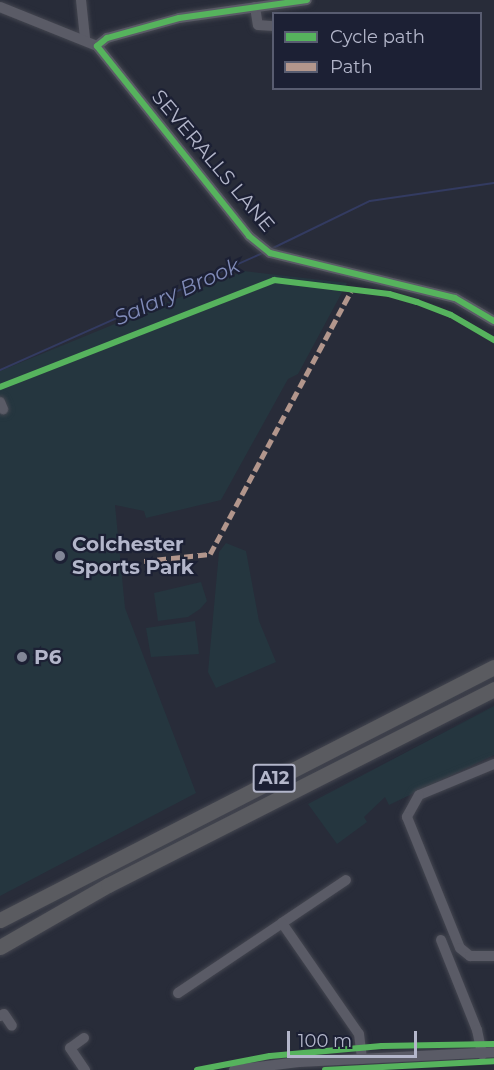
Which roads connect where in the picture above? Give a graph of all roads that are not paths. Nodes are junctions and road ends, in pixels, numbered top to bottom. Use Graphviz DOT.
graph roads {
  1 [pos="81,0"];
  2 [pos="307,0"];
  3 [pos="0,7"];
  4 [pos="255,7"];
  5 [pos="272,26"];
  6 [pos="85,39"];
  7 [pos="97,46"];
  8 [pos="494,321"];
  9 [pos="494,667"];
  10 [pos="494,689"];
  11 [pos="494,764"];
  12 [pos="346,880"];
  13 [pos="108,885"];
  14 [pos="56,892"];
  15 [pos="0,920"];
  16 [pos="282,923"];
  17 [pos="0,926"];
  18 [pos="441,940"];
  19 [pos="0,946"];
  20 [pos="0,956"];
  21 [pos="494,956"];
  22 [pos="178,993"];
  23 [pos="0,1016"];
  24 [pos="12,1026"];
  25 [pos="84,1038"];
  26 [pos="488,1053"];
  27 [pos="362,1059"];
  28 [pos="85,1070"];
  29 [pos="234,1070"];
  1 -- 6 [label="street"];
  2 -- 4 [label="street"];
  3 -- 6 [label="street"];
  4 -- 5 [label="street"];
  4 -- 7 [label="street"];
  6 -- 7 [label="street"];
  7 -- 8 [label="street, SEVERALLS LANE"];
  9 -- 14 [label="highway, A12"];
  10 -- 13 [label="highway, A12"];
  11 -- 21 [label="street"];
  12 -- 16 [label="street"];
  13 -- 19 [label="highway, A12"];
  13 -- 20 [label="highway, A12"];
  14 -- 15 [label="highway, A12"];
  14 -- 17 [label="highway, A12"];
  16 -- 22 [label="street"];
  16 -- 27 [label="street"];
  18 -- 26 [label="street"];
  23 -- 24 [label="street"];
  25 -- 28 [label="street"];
  26 -- 27 [label="street"];
  27 -- 29 [label="street"];
}
